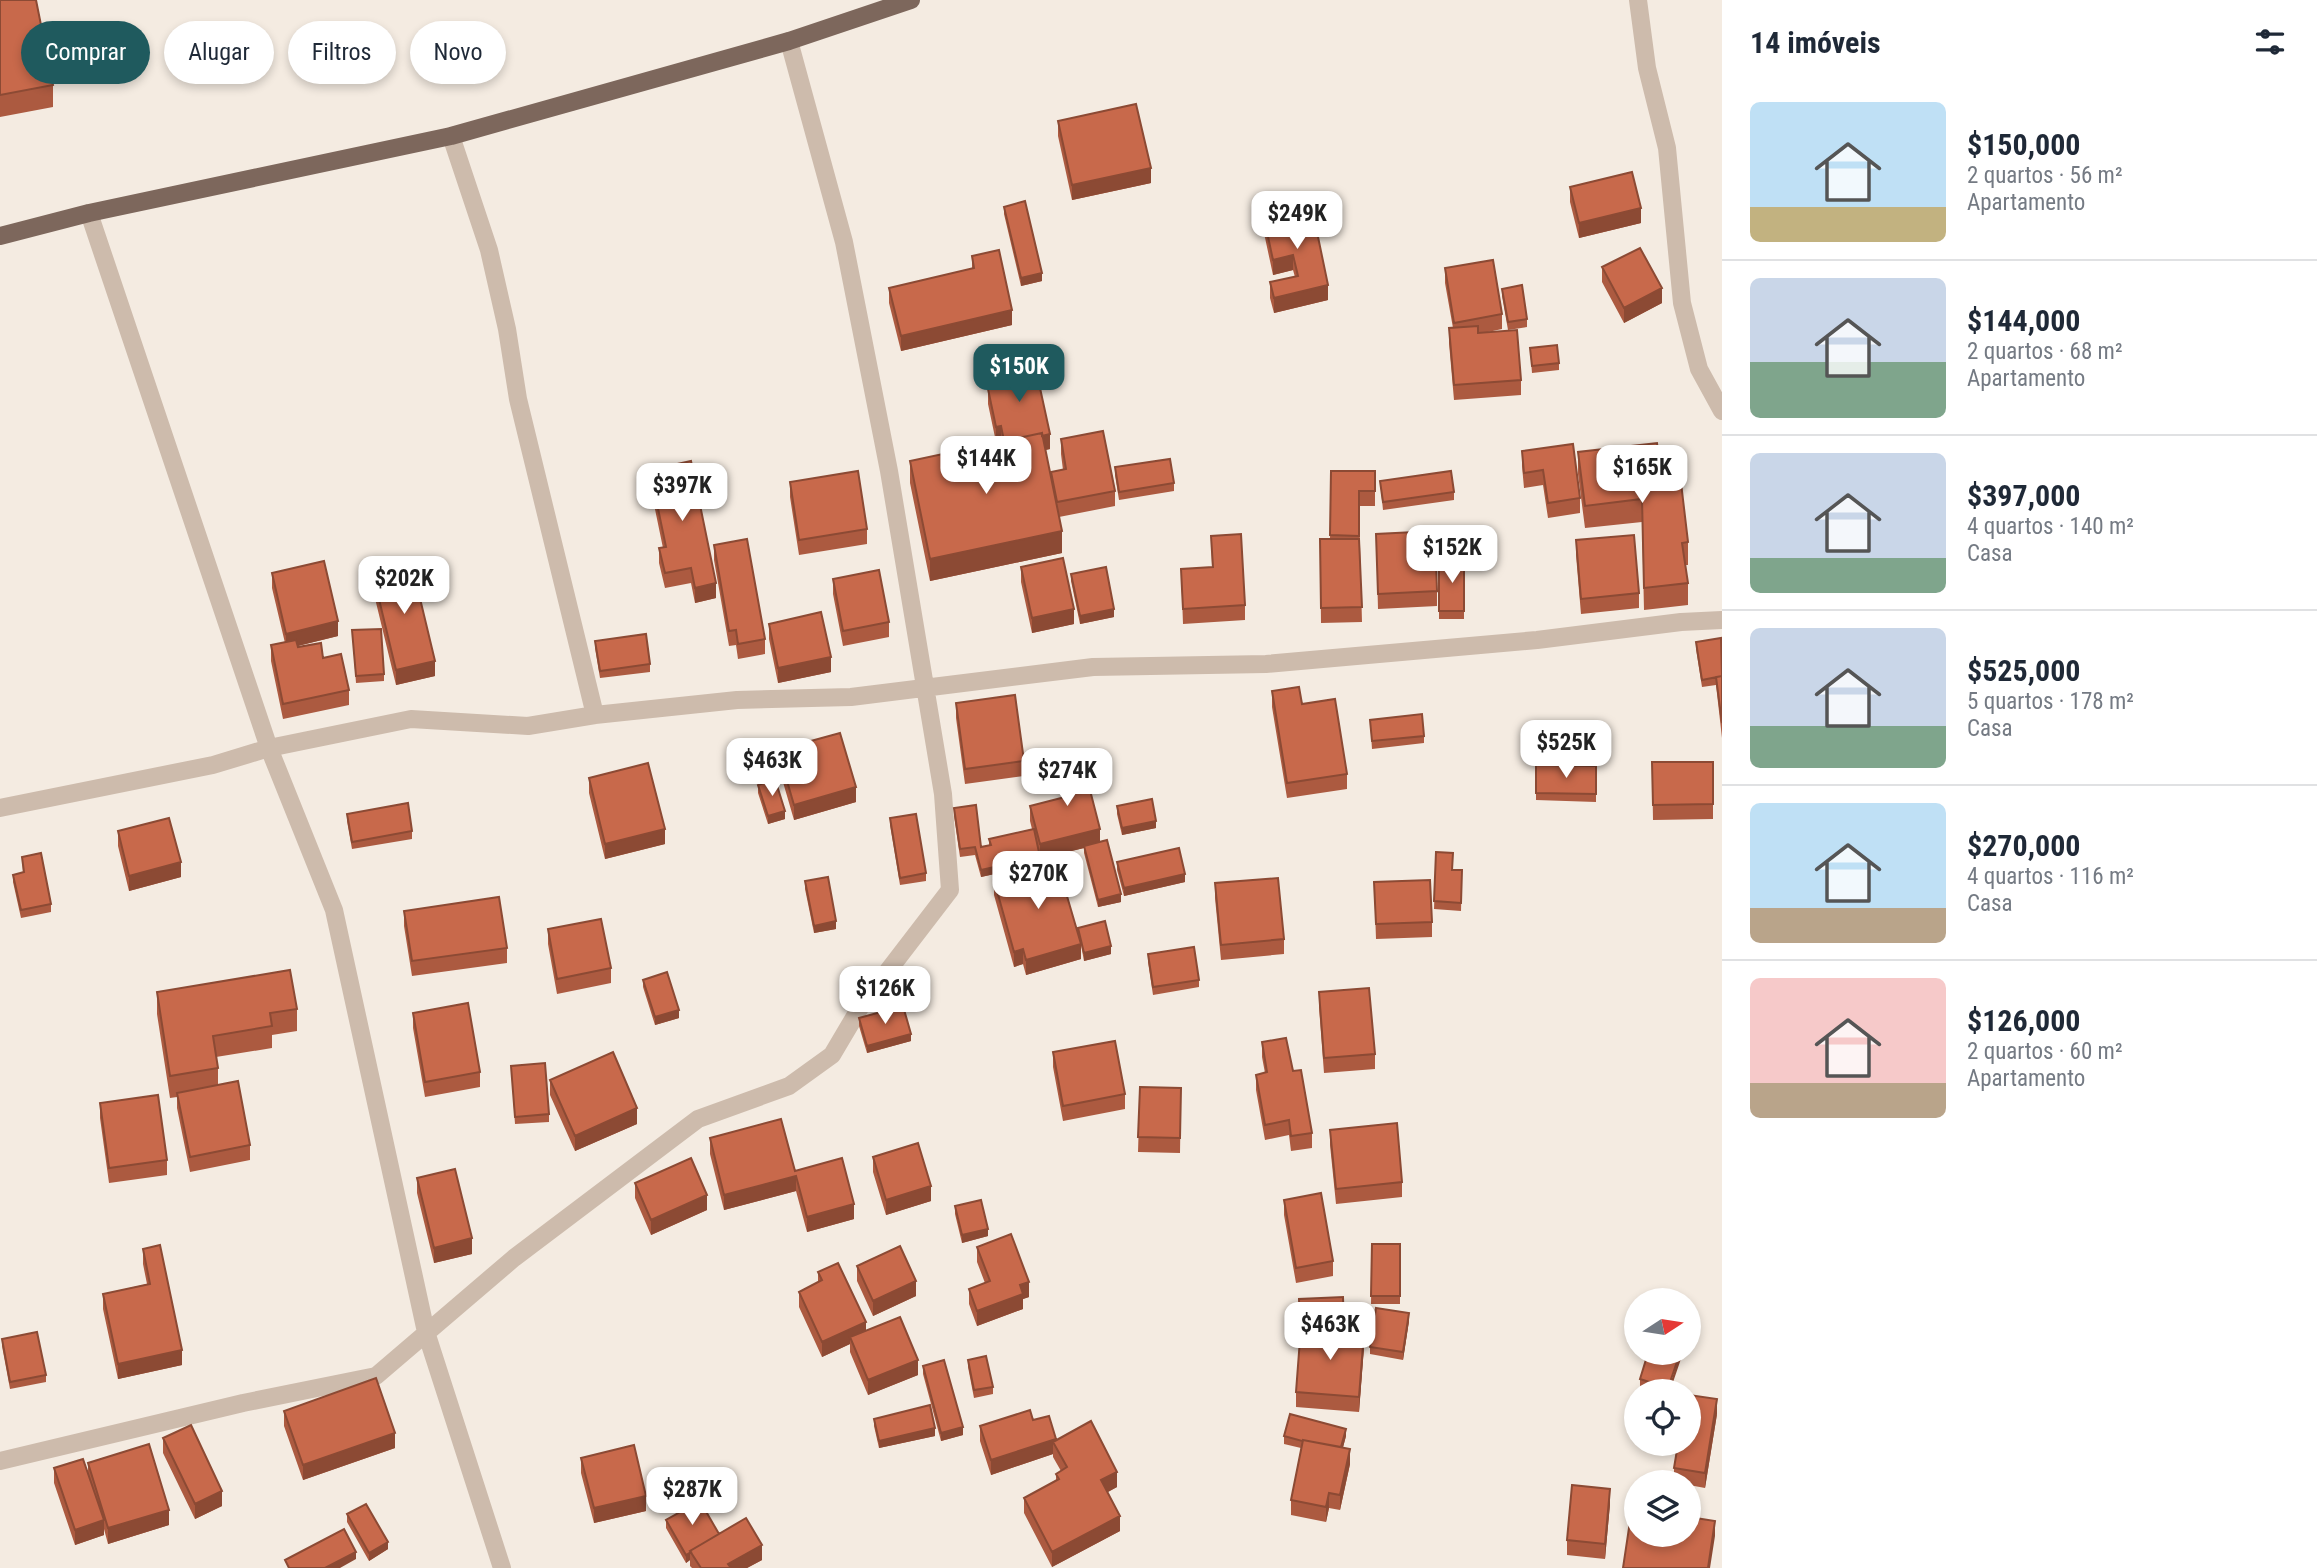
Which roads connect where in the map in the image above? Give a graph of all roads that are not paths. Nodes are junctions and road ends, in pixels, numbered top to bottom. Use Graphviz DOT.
graph roads {
  1 [pos="911,0"];
  2 [pos="1639,0"];
  3 [pos="789,41"];
  4 [pos="451,136"];
  5 [pos="89,213"];
  6 [pos="0,236"];
  7 [pos="1722,411"];
  8 [pos="1722,620"];
  9 [pos="925,687"];
  10 [pos="596,715"];
  11 [pos="269,748"];
  12 [pos="0,808"];
  13 [pos="426,1332"];
  14 [pos="0,1461"];
  15 [pos="502,1568"];
  1 -- 3 [label="main road"];
  2 -- 7 [label="street"];
  3 -- 4 [label="main road"];
  3 -- 9 [label="street"];
  4 -- 5 [label="main road"];
  4 -- 10 [label="street"];
  5 -- 6 [label="main road"];
  5 -- 11 [label="street"];
  8 -- 9 [label="street"];
  9 -- 10 [label="street"];
  9 -- 13 [label="street"];
  10 -- 11 [label="street"];
  11 -- 12 [label="street"];
  11 -- 13 [label="street"];
  13 -- 14 [label="street"];
  13 -- 15 [label="street"];
}
